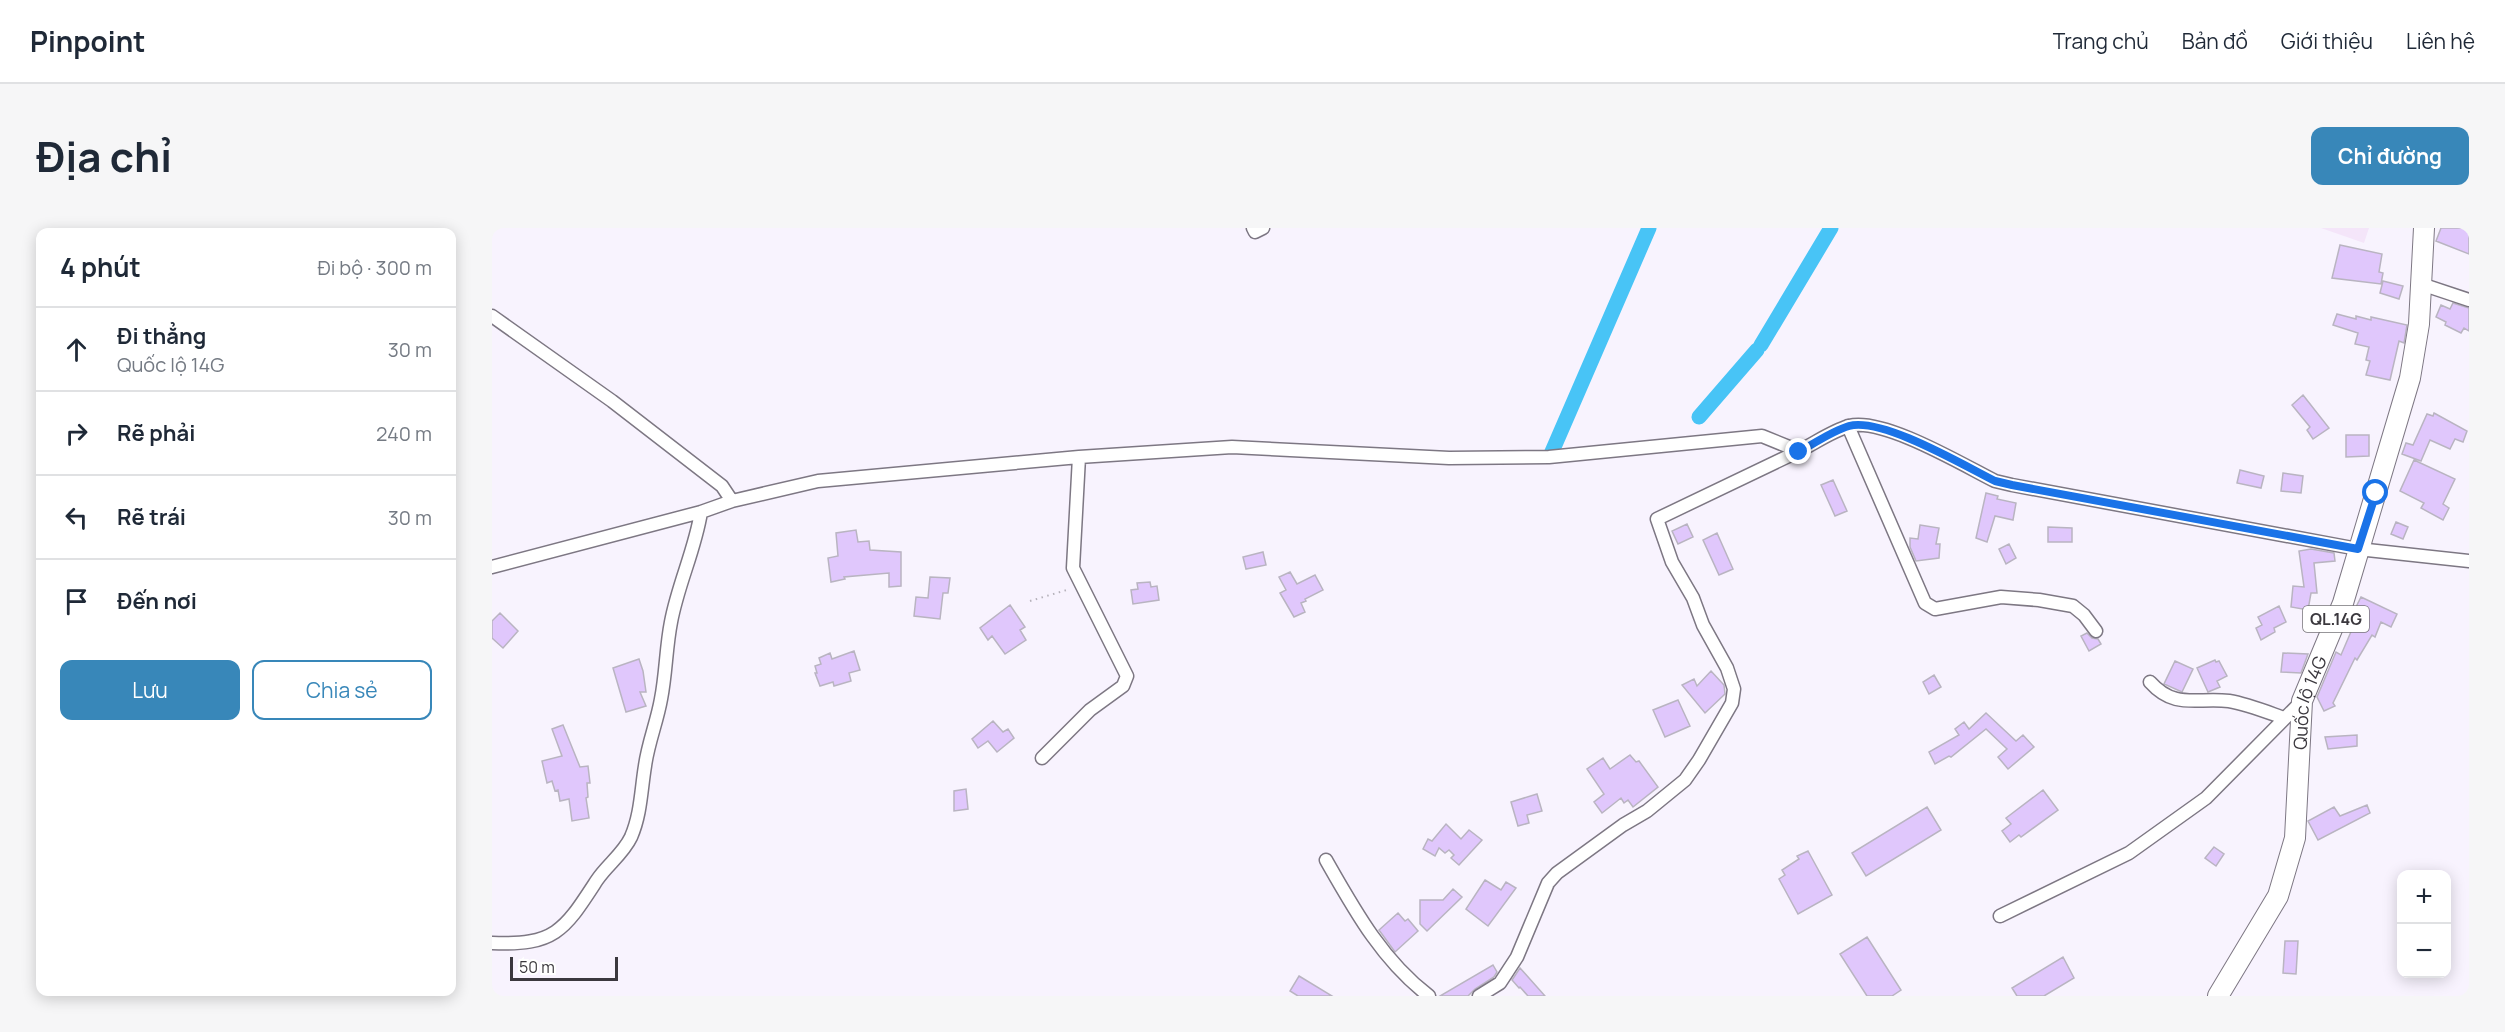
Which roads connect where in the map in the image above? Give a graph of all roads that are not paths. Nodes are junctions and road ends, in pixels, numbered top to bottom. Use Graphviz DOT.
graph roads {
  1 [pos="1253,228"];
  2 [pos="1263,228"];
  3 [pos="2424,228"];
  4 [pos="2421,284"];
  5 [pos="2469,300"];
  6 [pos="492,316"];
  7 [pos="1848,426"];
  8 [pos="1799,452"];
  9 [pos="1079,457"];
  10 [pos="732,501"];
  11 [pos="701,512"];
  12 [pos="2358,549"];
  13 [pos="2469,561"];
  14 [pos="492,567"];
  15 [pos="492,573"];
  16 [pos="492,581"];
  17 [pos="2096,632"];
  18 [pos="2150,682"];
  19 [pos="2302,700"];
  20 [pos="2284,717"];
  21 [pos="1042,758"];
  22 [pos="1326,860"];
  23 [pos="2000,916"];
  24 [pos="492,943"];
  25 [pos="1429,996"];
  26 [pos="1479,996"];
  27 [pos="2218,996"];
  1 -- 2 [label="street"];
  3 -- 4 [label="main road, Quốc lộ 14G / QL.14G"];
  4 -- 5 [label="street"];
  4 -- 12 [label="main road, Quốc lộ 14G / QL.14G"];
  6 -- 10 [label="street"];
  7 -- 8 [label="street"];
  7 -- 12 [label="street"];
  7 -- 17 [label="street"];
  8 -- 9 [label="street"];
  8 -- 26 [label="street"];
  9 -- 10 [label="street"];
  9 -- 21 [label="street"];
  10 -- 11 [label="street"];
  11 -- 14 [label="street"];
  11 -- 24 [label="street"];
  12 -- 13 [label="street"];
  12 -- 19 [label="main road, Quốc lộ 14G / QL.14G"];
  15 -- 16 [label="street"];
  18 -- 20 [label="street"];
  19 -- 20 [label="street"];
  19 -- 27 [label="main road, Quốc lộ 14G / QL.14G"];
  20 -- 23 [label="street"];
  22 -- 25 [label="street"];
}
